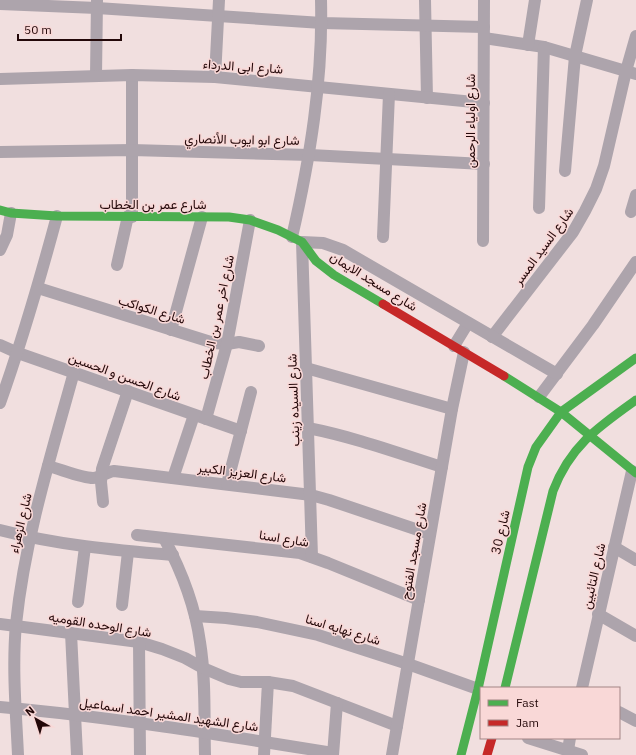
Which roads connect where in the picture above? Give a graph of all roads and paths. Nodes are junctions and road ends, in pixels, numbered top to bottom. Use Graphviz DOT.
graph roads {
  1 [pos="219,0"];
  2 [pos="321,0"];
  3 [pos="426,0"];
  4 [pos="484,0"];
  5 [pos="535,0"];
  6 [pos="586,0"];
  7 [pos="0,4"];
  8 [pos="97,4"];
  9 [pos="218,16"];
  10 [pos="322,23"];
  11 [pos="426,25"];
  12 [pos="484,32"];
  13 [pos="636,36"];
  14 [pos="528,44"];
  15 [pos="544,47"];
  16 [pos="575,56"];
  17 [pos="631,73"];
  18 [pos="132,75"];
  19 [pos="96,76"];
  20 [pos="216,77"];
  21 [pos="0,79"];
  22 [pos="318,86"];
  23 [pos="389,94"];
  24 [pos="427,98"];
  25 [pos="484,103"];
  26 [pos="132,150"];
  27 [pos="0,152"];
  28 [pos="310,155"];
  29 [pos="386,159"];
  30 [pos="484,164"];
  31 [pos="565,171"];
  32 [pos="636,194"];
  33 [pos="539,208"];
  34 [pos="6,212"];
  35 [pos="631,212"];
  36 [pos="57,216"];
  37 [pos="130,217"];
  38 [pos="202,217"];
  39 [pos="250,220"];
  40 [pos="383,238"];
  41 [pos="297,240"];
  42 [pos="484,241"];
  43 [pos="0,250"];
  44 [pos="636,262"];
  45 [pos="117,265"];
  46 [pos="38,288"];
  47 [pos="468,323"];
  48 [pos="171,330"];
  49 [pos="492,337"];
  50 [pos="0,344"];
  51 [pos="227,344"];
  52 [pos="260,346"];
  53 [pos="459,349"];
  54 [pos="18,353"];
  55 [pos="636,358"];
  56 [pos="306,368"];
  57 [pos="74,372"];
  58 [pos="557,374"];
  59 [pos="128,391"];
  60 [pos="251,392"];
  61 [pos="539,397"];
  62 [pos="636,400"];
  63 [pos="0,403"];
  64 [pos="452,409"];
  65 [pos="561,412"];
  66 [pos="194,415"];
  67 [pos="206,420"];
  68 [pos="308,428"];
  69 [pos="241,432"];
  70 [pos="590,435"];
  71 [pos="48,466"];
  72 [pos="442,467"];
  73 [pos="634,472"];
  74 [pos="101,476"];
  75 [pos="173,478"];
  76 [pos="227,484"];
  77 [pos="311,495"];
  78 [pos="103,502"];
  79 [pos="0,530"];
  80 [pos="430,534"];
  81 [pos="137,535"];
  82 [pos="30,538"];
  83 [pos="164,538"];
  84 [pos="85,547"];
  85 [pos="614,547"];
  86 [pos="128,552"];
  87 [pos="173,555"];
  88 [pos="312,557"];
  89 [pos="636,560"];
  90 [pos="419,600"];
  91 [pos="78,602"];
  92 [pos="122,605"];
  93 [pos="598,614"];
  94 [pos="195,616"];
  95 [pos="0,624"];
  96 [pos="16,626"];
  97 [pos="71,633"];
  98 [pos="636,636"];
  99 [pos="139,642"];
  100 [pos="408,664"];
  101 [pos="203,668"];
  102 [pos="268,682"];
  103 [pos="505,687"];
  104 [pos="582,687"];
  105 [pos="478,689"];
  106 [pos="338,703"];
  107 [pos="0,707"];
  108 [pos="16,708"];
  109 [pos="620,713"];
  110 [pos="75,714"];
  111 [pos="636,721"];
  112 [pos="139,723"];
  113 [pos="397,726"];
  114 [pos="204,733"];
  115 [pos="492,739"];
  116 [pos="531,739"];
  117 [pos="570,739"];
  118 [pos="265,742"];
  119 [pos="568,750"];
  120 [pos="333,754"];
  121 [pos="18,755"];
  122 [pos="77,755"];
  123 [pos="140,755"];
  124 [pos="205,755"];
  125 [pos="264,755"];
  126 [pos="392,755"];
  127 [pos="461,755"];
  128 [pos="487,755"];
  129 [pos="582,755"];
  1 -- 9 [label="street"];
  2 -- 10 [label="street"];
  3 -- 11 [label="street"];
  4 -- 12 [label="street, شارع اولياء الرحمن"];
  5 -- 14 [label="street"];
  6 -- 16 [label="street"];
  7 -- 8 [label="street"];
  8 -- 9 [label="street"];
  8 -- 19 [label="street"];
  9 -- 10 [label="street"];
  9 -- 20 [label="street"];
  10 -- 11 [label="street"];
  10 -- 22 [label="street"];
  11 -- 12 [label="street"];
  11 -- 24 [label="street"];
  12 -- 14 [label="street"];
  12 -- 25 [label="street, شارع اولياء الرحمن"];
  13 -- 17 [label="street, شارع السيد المسر"];
  14 -- 15 [label="street"];
  15 -- 16 [label="street"];
  15 -- 33 [label="street"];
  16 -- 17 [label="street"];
  16 -- 31 [label="street"];
  17 -- 49 [label="street, شارع السيد المسر"];
  18 -- 19 [label="street, شارع ابى الدرداء"];
  18 -- 20 [label="street, شارع ابى الدرداء"];
  18 -- 26 [label="street"];
  19 -- 21 [label="street, شارع ابى الدرداء"];
  20 -- 22 [label="street, شارع ابى الدرداء"];
  22 -- 23 [label="street, شارع ابى الدرداء"];
  22 -- 28 [label="street"];
  23 -- 24 [label="street, شارع ابى الدرداء"];
  23 -- 29 [label="street"];
  24 -- 25 [label="street, شارع ابى الدرداء"];
  25 -- 30 [label="street, شارع اولياء الرحمن"];
  26 -- 27 [label="street, شارع ابو ايوب الأنصاري"];
  26 -- 28 [label="street, شارع ابو ايوب الأنصاري"];
  26 -- 37 [label="street"];
  28 -- 29 [label="street, شارع ابو ايوب الأنصاري"];
  28 -- 41 [label="street"];
  29 -- 30 [label="street, شارع ابو ايوب الأنصاري"];
  29 -- 40 [label="street"];
  30 -- 42 [label="street, شارع اولياء الرحمن"];
  32 -- 35 [label="street"];
  34 -- 36 [label="street, شارع عمر بن الخطاب"];
  34 -- 43 [label="street"];
  36 -- 37 [label="street, شارع عمر بن الخطاب"];
  36 -- 46 [label="street"];
  37 -- 38 [label="street, شارع عمر بن الخطاب"];
  37 -- 45 [label="street"];
  38 -- 39 [label="street, شارع عمر بن الخطاب"];
  38 -- 48 [label="street"];
  39 -- 41 [label="street, شارع عمر بن الخطاب"];
  39 -- 51 [label="street, شارع اخر عمر بن الخطاب"];
  41 -- 47 [label="street, شارع مسجد الايمان"];
  41 -- 53 [label="street, شارع مسجد الايمان"];
  41 -- 56 [label="street, شارع السيده زينب"];
  44 -- 58 [label="street"];
  46 -- 48 [label="street, شارع الكواكب"];
  46 -- 54 [label="street"];
  47 -- 49 [label="street, شارع مسجد الايمان"];
  47 -- 53 [label="street, شارع مسجد الفتوح"];
  48 -- 51 [label="street, شارع الكواكب"];
  49 -- 58 [label="street, شارع مسجد الايمان"];
  50 -- 54 [label="street, شارع الحسن و الحسين"];
  51 -- 52 [label="street, شارع الكواكب"];
  51 -- 67 [label="street, شارع اخر عمر بن الخطاب"];
  53 -- 61 [label="street, شارع مسجد الايمان"];
  53 -- 64 [label="street, شارع مسجد الفتوح"];
  54 -- 57 [label="street, شارع الحسن و الحسين"];
  54 -- 63 [label="street"];
  55 -- 65 [label="street, شارع 30"];
  56 -- 64 [label="street"];
  56 -- 68 [label="street, شارع السيده زينب"];
  57 -- 59 [label="street, شارع الحسن و الحسين"];
  57 -- 71 [label="street, شارع الزهراء"];
  58 -- 61 [label="street"];
  59 -- 66 [label="street, شارع الحسن و الحسين"];
  59 -- 74 [label="street"];
  60 -- 69 [label="street"];
  61 -- 65 [label="street, شارع مسجد الايمان"];
  62 -- 70 [label="street"];
  64 -- 72 [label="street, شارع مسجد الفتوح"];
  65 -- 70 [label="street, شارع مسجد الايمان"];
  65 -- 105 [label="street, شارع 30"];
  66 -- 67 [label="street, شارع الحسن و الحسين"];
  66 -- 75 [label="street"];
  67 -- 69 [label="street, شارع الحسن و الحسين"];
  68 -- 72 [label="street"];
  68 -- 77 [label="street, شارع السيده زينب"];
  69 -- 76 [label="street"];
  70 -- 73 [label="street, شارع مسجد الايمان"];
  70 -- 103 [label="street"];
  71 -- 74 [label="street, شارع العزيز الكبير"];
  71 -- 82 [label="street, شارع الزهراء"];
  72 -- 80 [label="street, شارع مسجد الفتوح"];
  73 -- 85 [label="street, شارع التائبين"];
  74 -- 75 [label="street, شارع العزيز الكبير"];
  74 -- 78 [label="street"];
  75 -- 76 [label="street, شارع العزيز الكبير"];
  76 -- 77 [label="street, شارع العزيز الكبير"];
  77 -- 80 [label="street, شارع العزيز الكبير"];
  77 -- 88 [label="street, شارع السيده زينب"];
  79 -- 82 [label="street"];
  80 -- 90 [label="street, شارع مسجد الفتوح"];
  81 -- 83 [label="street, شارع اسنا"];
  82 -- 84 [label="street"];
  82 -- 96 [label="street, شارع الزهراء"];
  83 -- 87 [label="street"];
  83 -- 88 [label="street, شارع اسنا"];
  84 -- 86 [label="street"];
  84 -- 91 [label="street"];
  85 -- 89 [label="street"];
  85 -- 93 [label="street, شارع التائبين"];
  86 -- 87 [label="street"];
  86 -- 92 [label="street"];
  87 -- 94 [label="street"];
  88 -- 90 [label="street, شارع اسنا"];
  90 -- 100 [label="street, شارع مسجد الفتوح"];
  93 -- 98 [label="street"];
  93 -- 104 [label="street, شارع التائبين"];
  94 -- 100 [label="street, شارع نهايه اسنا"];
  94 -- 101 [label="street"];
  95 -- 96 [label="street, شارع الوحده القوميه"];
  96 -- 97 [label="street, شارع الوحده القوميه"];
  96 -- 108 [label="street, شارع الزهراء"];
  97 -- 99 [label="street, شارع الوحده القوميه"];
  97 -- 110 [label="street"];
  99 -- 101 [label="street, شارع الوحده القوميه"];
  99 -- 112 [label="street"];
  100 -- 105 [label="street, شارع نهايه اسنا"];
  100 -- 113 [label="street, شارع مسجد الفتوح"];
  101 -- 102 [label="street, شارع الوحده القوميه"];
  101 -- 114 [label="street"];
  102 -- 106 [label="street, شارع الوحده القوميه"];
  102 -- 118 [label="street"];
  105 -- 127 [label="street, شارع 30"];
  106 -- 113 [label="street, شارع الوحده القوميه"];
  106 -- 120 [label="street"];
  107 -- 108 [label="street, شارع الشهيد المشير احمد اسماعيل"];
  108 -- 110 [label="street, شارع الشهيد المشير احمد اسماعيل"];
  108 -- 121 [label="street, شارع الزهراء"];
  109 -- 111 [label="street"];
  110 -- 112 [label="street, شارع الشهيد المشير احمد اسماعيل"];
  110 -- 122 [label="street"];
  112 -- 114 [label="street, شارع الشهيد المشير احمد اسماعيل"];
  112 -- 123 [label="street"];
  113 -- 126 [label="street, شارع مسجد الفتوح"];
  114 -- 118 [label="street, شارع الشهيد المشير احمد اسماعيل"];
  114 -- 124 [label="street"];
  115 -- 128 [label="street"];
  116 -- 119 [label="street"];
  117 -- 119 [label="street"];
  118 -- 120 [label="street, شارع الشهيد المشير احمد اسماعيل"];
  118 -- 125 [label="street"];
  119 -- 129 [label="street"];
}
